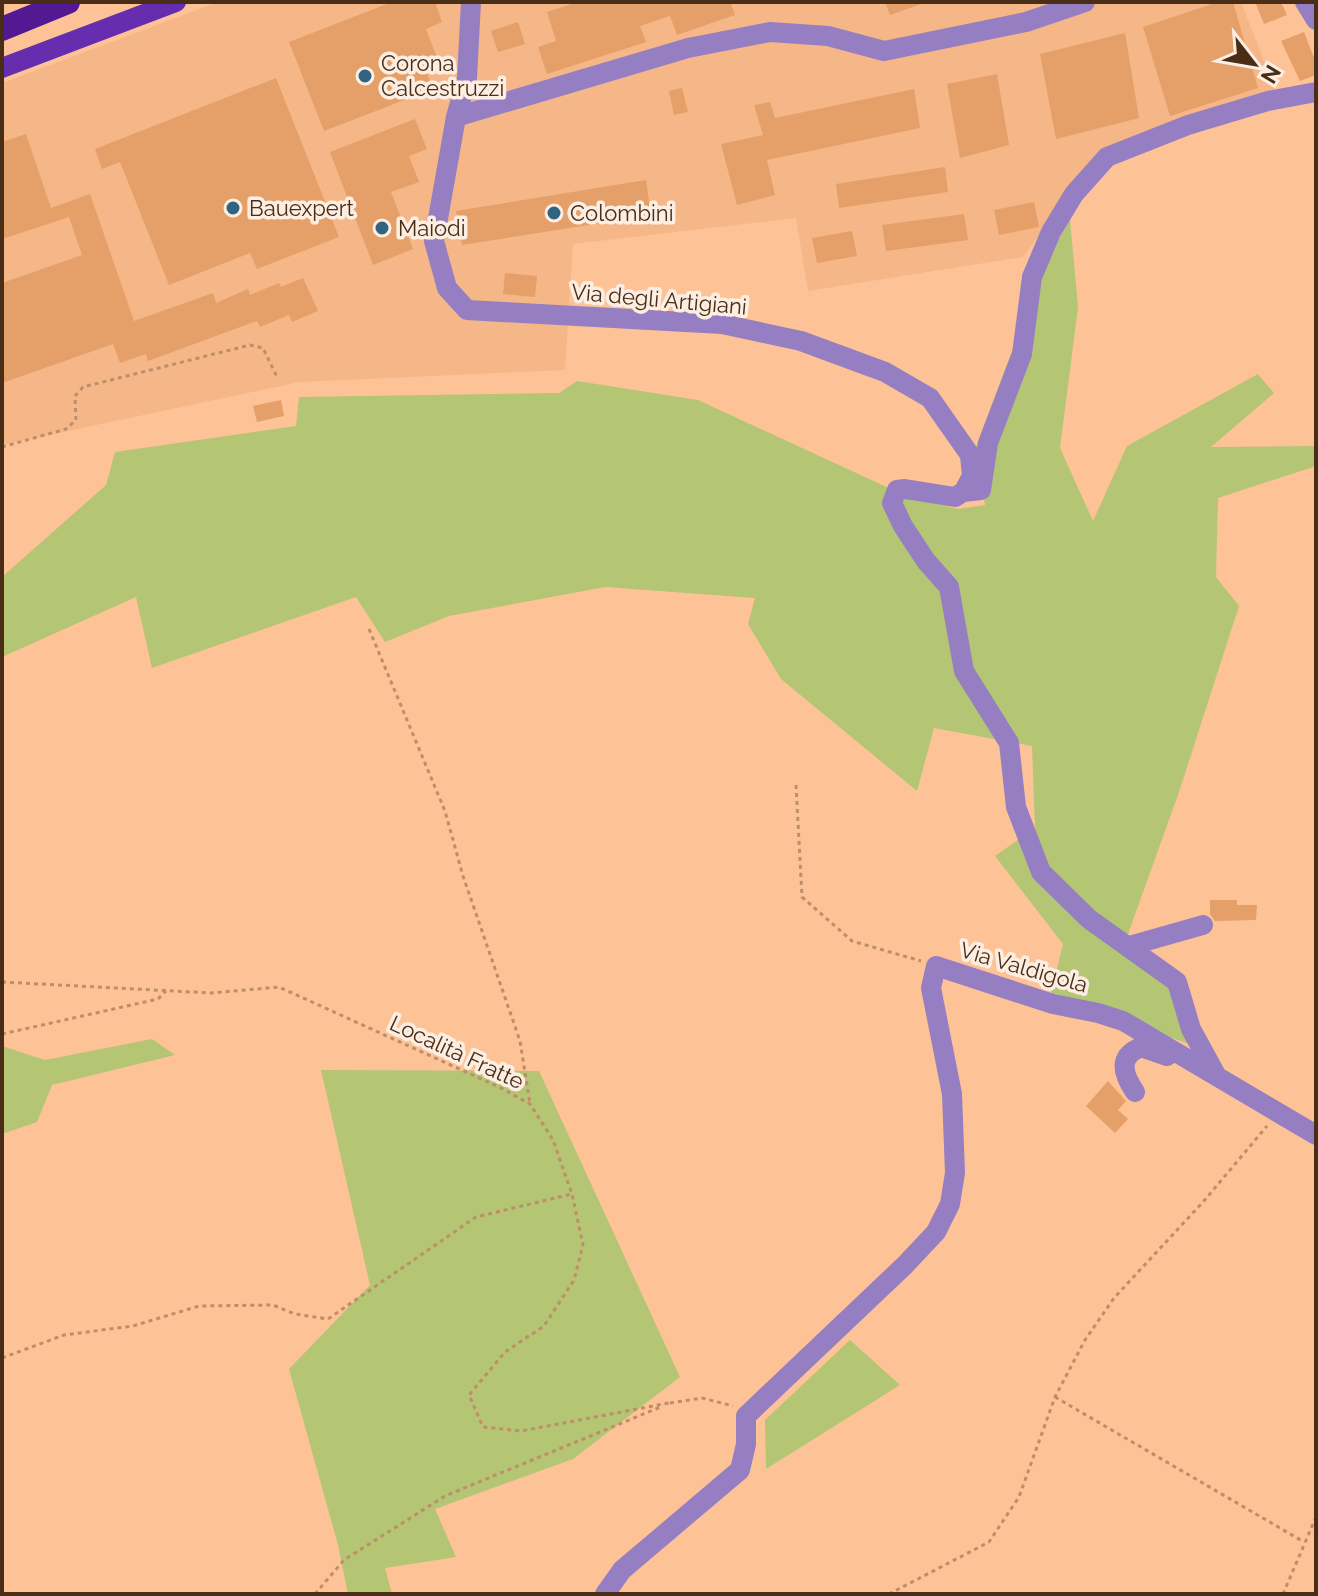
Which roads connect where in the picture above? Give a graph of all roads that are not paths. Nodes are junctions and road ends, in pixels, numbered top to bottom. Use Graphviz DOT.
graph roads {
  1 [pos="42,2"];
  2 [pos="68,2"];
  3 [pos="176,2"];
  4 [pos="471,2"];
  5 [pos="1085,2"];
  6 [pos="1305,2"];
  7 [pos="2,18"];
  8 [pos="1316,20"];
  9 [pos="2,29"];
  10 [pos="2,68"];
  11 [pos="1316,92"];
  12 [pos="456,117"];
  13 [pos="963,492"];
  14 [pos="1203,925"];
  15 [pos="1129,946"];
  16 [pos="1215,1073"];
  17 [pos="1135,1092"];
  18 [pos="1316,1135"];
  19 [pos="605,1594"];
  1 -- 7 [label="highway"];
  2 -- 9 [label="highway"];
  3 -- 10 [label="main road"];
  4 -- 12 [label="street, Via degli Artigiani"];
  5 -- 12 [label="street"];
  6 -- 8 [label="street"];
  11 -- 13 [label="street"];
  12 -- 13 [label="street, Via degli Artigiani"];
  13 -- 15 [label="street"];
  14 -- 15 [label="street"];
  15 -- 16 [label="street"];
  16 -- 17 [label="street"];
  16 -- 18 [label="street, Via Valdigola"];
  16 -- 19 [label="street, Via Valdigola"];
}
